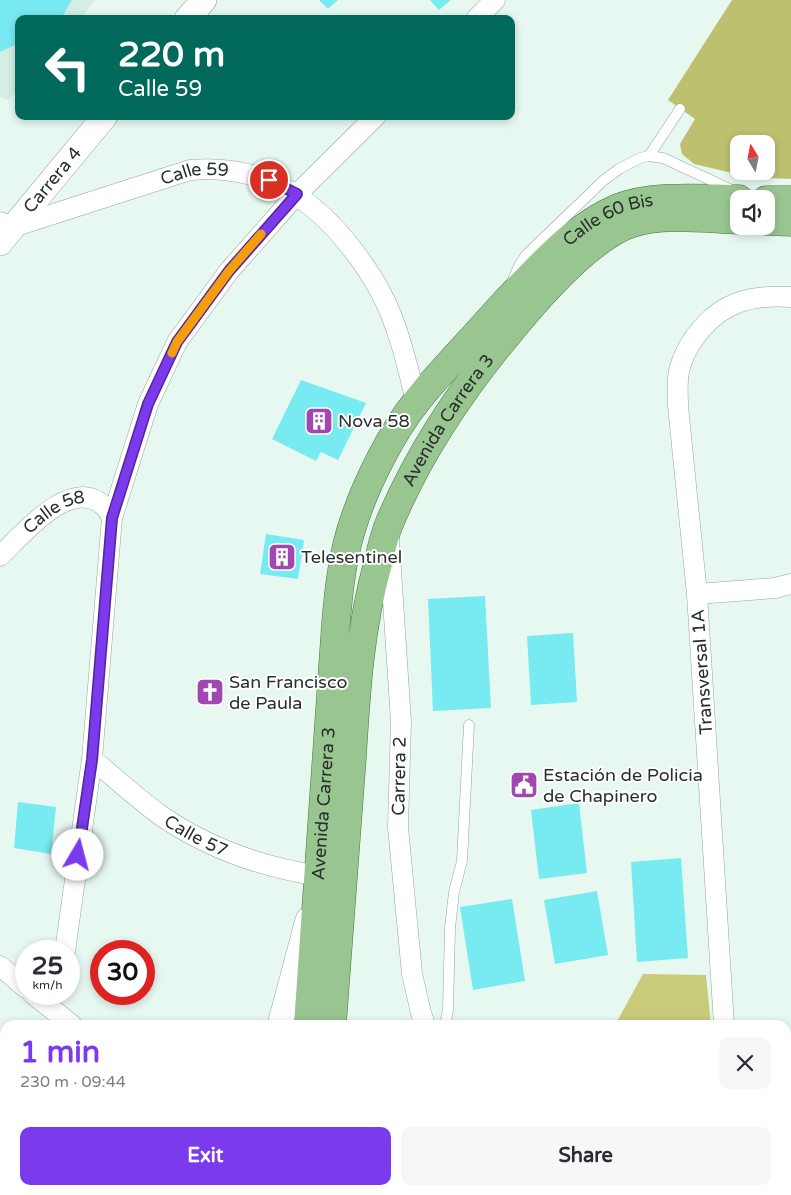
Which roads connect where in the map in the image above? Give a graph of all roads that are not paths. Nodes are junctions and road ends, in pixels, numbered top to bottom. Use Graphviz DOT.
graph roads {
  1 [pos="204,0"];
  2 [pos="495,0"];
  3 [pos="191,15"];
  4 [pos="480,15"];
  5 [pos="680,109"];
  6 [pos="101,120"];
  7 [pos="372,120"];
  8 [pos="649,156"];
  9 [pos="733,190"];
  10 [pos="297,194"];
  11 [pos="730,199"];
  12 [pos="775,200"];
  13 [pos="791,200"];
  14 [pos="730,220"];
  15 [pos="775,221"];
  16 [pos="791,222"];
  17 [pos="4,230"];
  18 [pos="791,297"];
  19 [pos="505,302"];
  20 [pos="533,303"];
  21 [pos="416,401"];
  22 [pos="112,518"];
  23 [pos="388,526"];
  24 [pos="0,556"];
  25 [pos="791,584"];
  26 [pos="697,594"];
  27 [pos="469,725"];
  28 [pos="92,760"];
  29 [pos="319,876"];
  30 [pos="67,940"];
  31 [pos="0,966"];
  32 [pos="15,979"];
  33 [pos="43,1005"];
  34 [pos="57,1005"];
  35 [pos="55,1019"];
  36 [pos="281,1020"];
  37 [pos="308,1020"];
  38 [pos="332,1020"];
  39 [pos="423,1020"];
  40 [pos="446,1020"];
  41 [pos="724,1020"];
  1 -- 3 [label="street"];
  2 -- 4 [label="street"];
  5 -- 8 [label="lane"];
  6 -- 17 [label="street, Carrera 4"];
  7 -- 10 [label="street"];
  8 -- 9 [label="lane"];
  8 -- 19 [label="lane"];
  10 -- 17 [label="street, Calle 59"];
  10 -- 21 [label="street, Calle 59"];
  10 -- 22 [label="street"];
  11 -- 19 [label="main road, Calle 60 Bis"];
  12 -- 13 [label="main road"];
  14 -- 20 [label="main road, Calle 60 Bis"];
  15 -- 16 [label="main road"];
  18 -- 26 [label="street, Transversal 1A"];
  19 -- 21 [label="main road, Avenida Carrera 3"];
  20 -- 23 [label="main road, Avenida Carrera 3"];
  21 -- 29 [label="main road, Avenida Carrera 3"];
  22 -- 24 [label="street, Calle 58"];
  22 -- 28 [label="street"];
  23 -- 38 [label="main road, Avenida Carrera 3"];
  23 -- 39 [label="street, Carrera 2"];
  25 -- 26 [label="street"];
  26 -- 41 [label="street, Transversal 1A"];
  27 -- 40 [label="lane"];
  28 -- 29 [label="street, Calle 57"];
  28 -- 30 [label="street"];
  29 -- 36 [label="street"];
  29 -- 37 [label="main road, Avenida Carrera 3"];
  31 -- 32 [label="street"];
  33 -- 35 [label="street"];
  34 -- 35 [label="street"];
}
